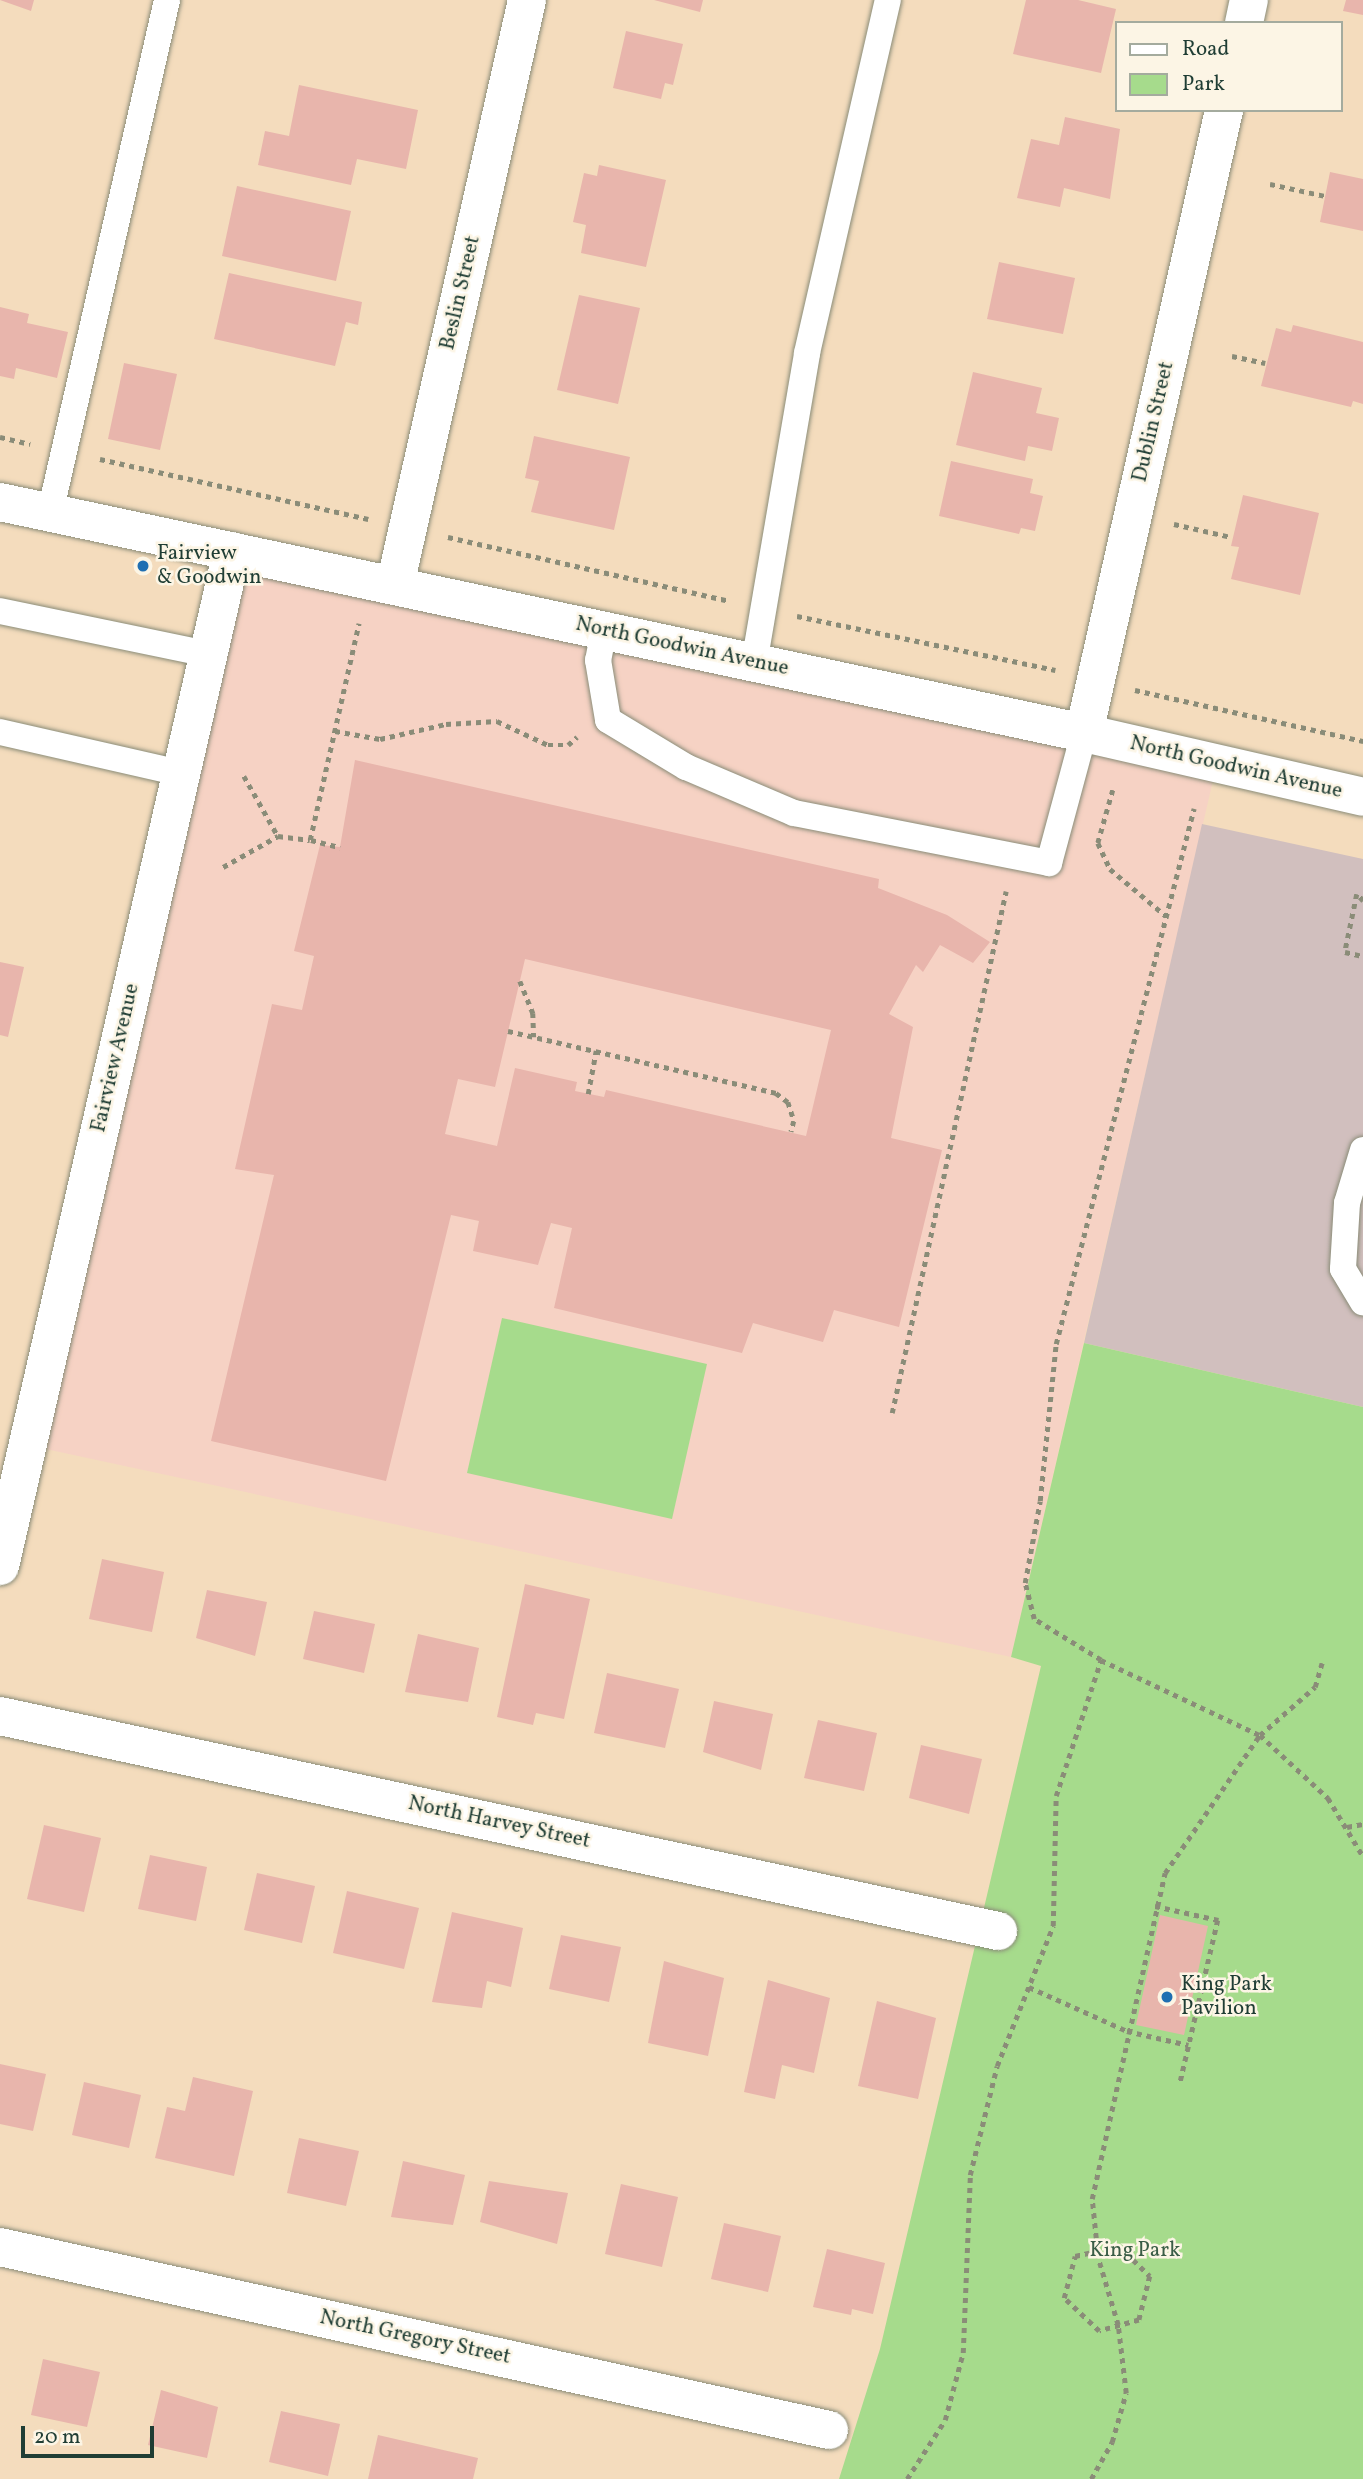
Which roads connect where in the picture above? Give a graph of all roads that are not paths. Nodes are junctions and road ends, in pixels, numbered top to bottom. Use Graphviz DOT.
graph roads {
  1 [pos="167,0"];
  2 [pos="527,0"];
  3 [pos="888,0"];
  4 [pos="1249,0"];
  5 [pos="1244,21"];
  6 [pos="1224,112"];
  7 [pos="0,502"];
  8 [pos="50,513"];
  9 [pos="232,551"];
  10 [pos="395,585"];
  11 [pos="0,611"];
  12 [pos="604,630"];
  13 [pos="208,654"];
  14 [pos="754,664"];
  15 [pos="0,732"];
  16 [pos="1084,733"];
  17 [pos="181,773"];
  18 [pos="1363,797"];
  19 [pos="1363,1150"];
  20 [pos="1363,1302"];
  21 [pos="0,1566"];
  22 [pos="0,1716"];
  23 [pos="998,1931"];
  24 [pos="0,2247"];
  25 [pos="829,2430"];
  1 -- 8 [label="lane"];
  2 -- 10 [label="street, Beslin Street"];
  3 -- 14 [label="lane"];
  4 -- 5 [label="street"];
  6 -- 16 [label="street, Dublin Street"];
  7 -- 8 [label="street, North Goodwin Avenue"];
  8 -- 9 [label="street, North Goodwin Avenue"];
  9 -- 10 [label="street, North Goodwin Avenue"];
  9 -- 13 [label="street, Fairview Avenue"];
  10 -- 12 [label="street, North Goodwin Avenue"];
  11 -- 13 [label="lane"];
  12 -- 14 [label="street, North Goodwin Avenue"];
  12 -- 16 [label="lane"];
  13 -- 17 [label="street, Fairview Avenue"];
  14 -- 16 [label="street, North Goodwin Avenue"];
  15 -- 17 [label="lane"];
  16 -- 18 [label="street, North Goodwin Avenue"];
  17 -- 21 [label="street, Fairview Avenue"];
  19 -- 20 [label="lane"];
  22 -- 23 [label="street, North Harvey Street"];
  24 -- 25 [label="street, North Gregory Street"];
}
